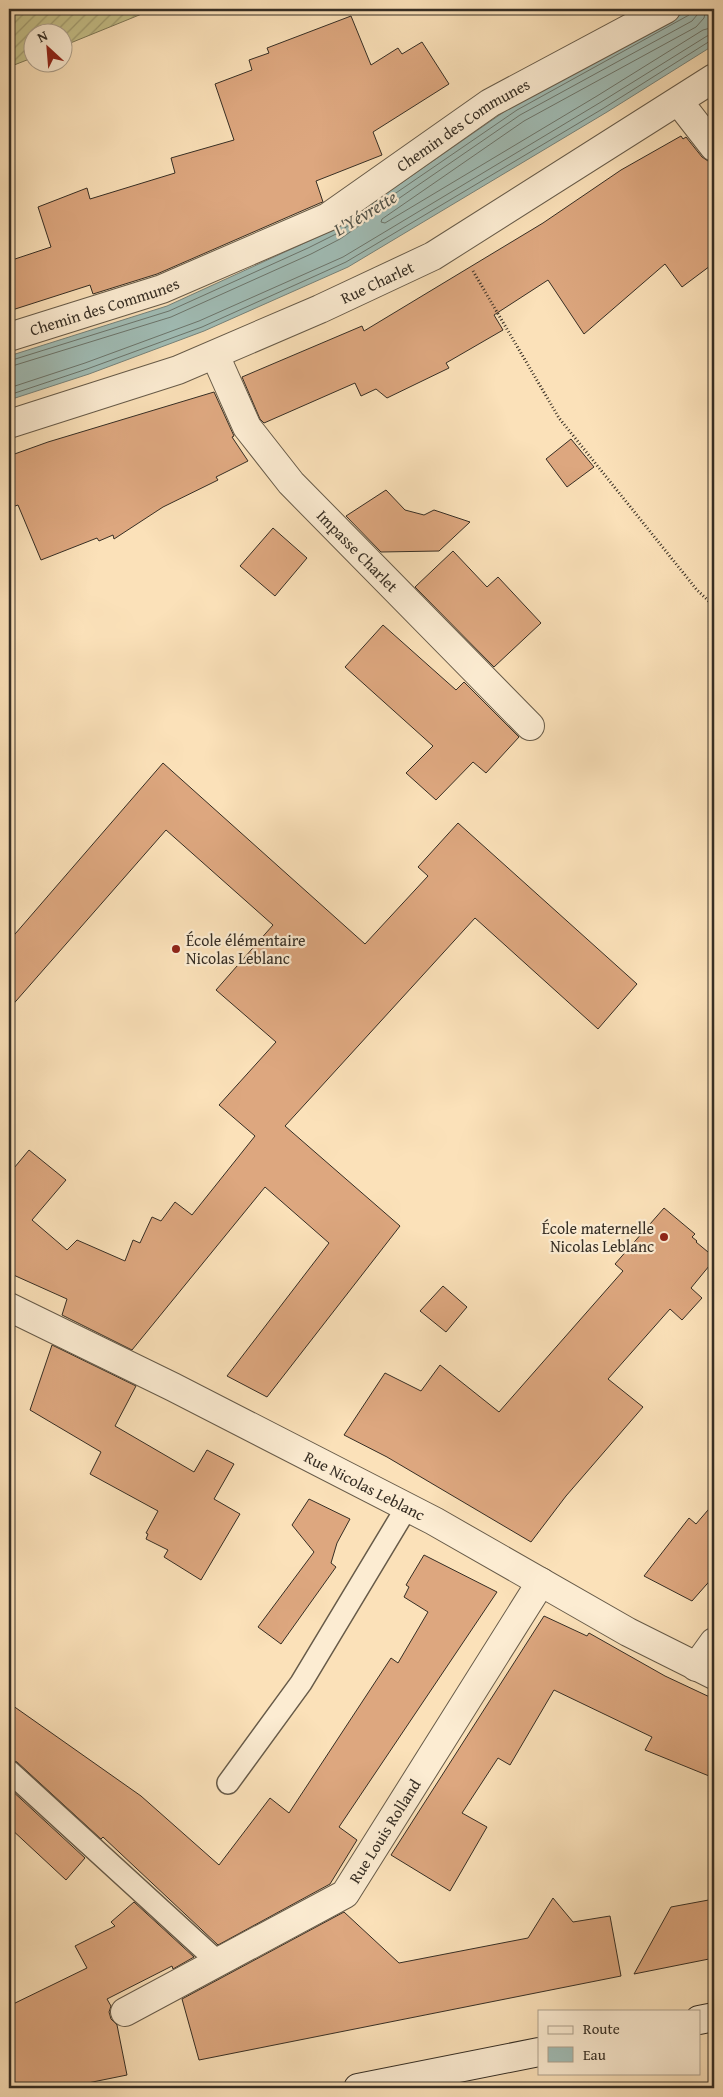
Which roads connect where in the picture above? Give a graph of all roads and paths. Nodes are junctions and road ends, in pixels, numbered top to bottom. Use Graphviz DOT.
graph roads {
  1 [pos="666,9"];
  2 [pos="714,78"];
  3 [pos="679,102"];
  4 [pos="714,147"];
  5 [pos="455,241"];
  6 [pos="9,337"];
  7 [pos="214,355"];
  8 [pos="9,424"];
  9 [pos="714,606"];
  10 [pos="530,726"];
  11 [pos="9,1307"];
  12 [pos="407,1507"];
  13 [pos="541,1582"];
  14 [pos="714,1642"];
  15 [pos="705,1671"];
  16 [pos="9,1770"];
  17 [pos="228,1783"];
  18 [pos="218,1962"];
  19 [pos="125,2012"];
  20 [pos="714,2017"];
  21 [pos="700,2020"];
  22 [pos="538,2052"];
  23 [pos="358,2088"];
  1 -- 6 [label="street, Chemin des Communes"];
  2 -- 3 [label="street, Rue Charlet"];
  3 -- 4 [label="street"];
  3 -- 5 [label="street, Rue Charlet"];
  5 -- 7 [label="street, Rue Charlet"];
  5 -- 9 [label="path"];
  7 -- 8 [label="street, Rue Charlet"];
  7 -- 10 [label="street, Impasse Charlet"];
  11 -- 12 [label="street, Rue Nicolas Leblanc"];
  12 -- 13 [label="street, Rue Nicolas Leblanc"];
  12 -- 17 [label="lane"];
  13 -- 15 [label="street, Rue Nicolas Leblanc"];
  13 -- 18 [label="street, Rue Louis Rolland"];
  14 -- 15 [label="street"];
  16 -- 18 [label="lane"];
  18 -- 19 [label="street, Rue Louis Rolland"];
  20 -- 21 [label="street"];
  22 -- 23 [label="street"];
}
